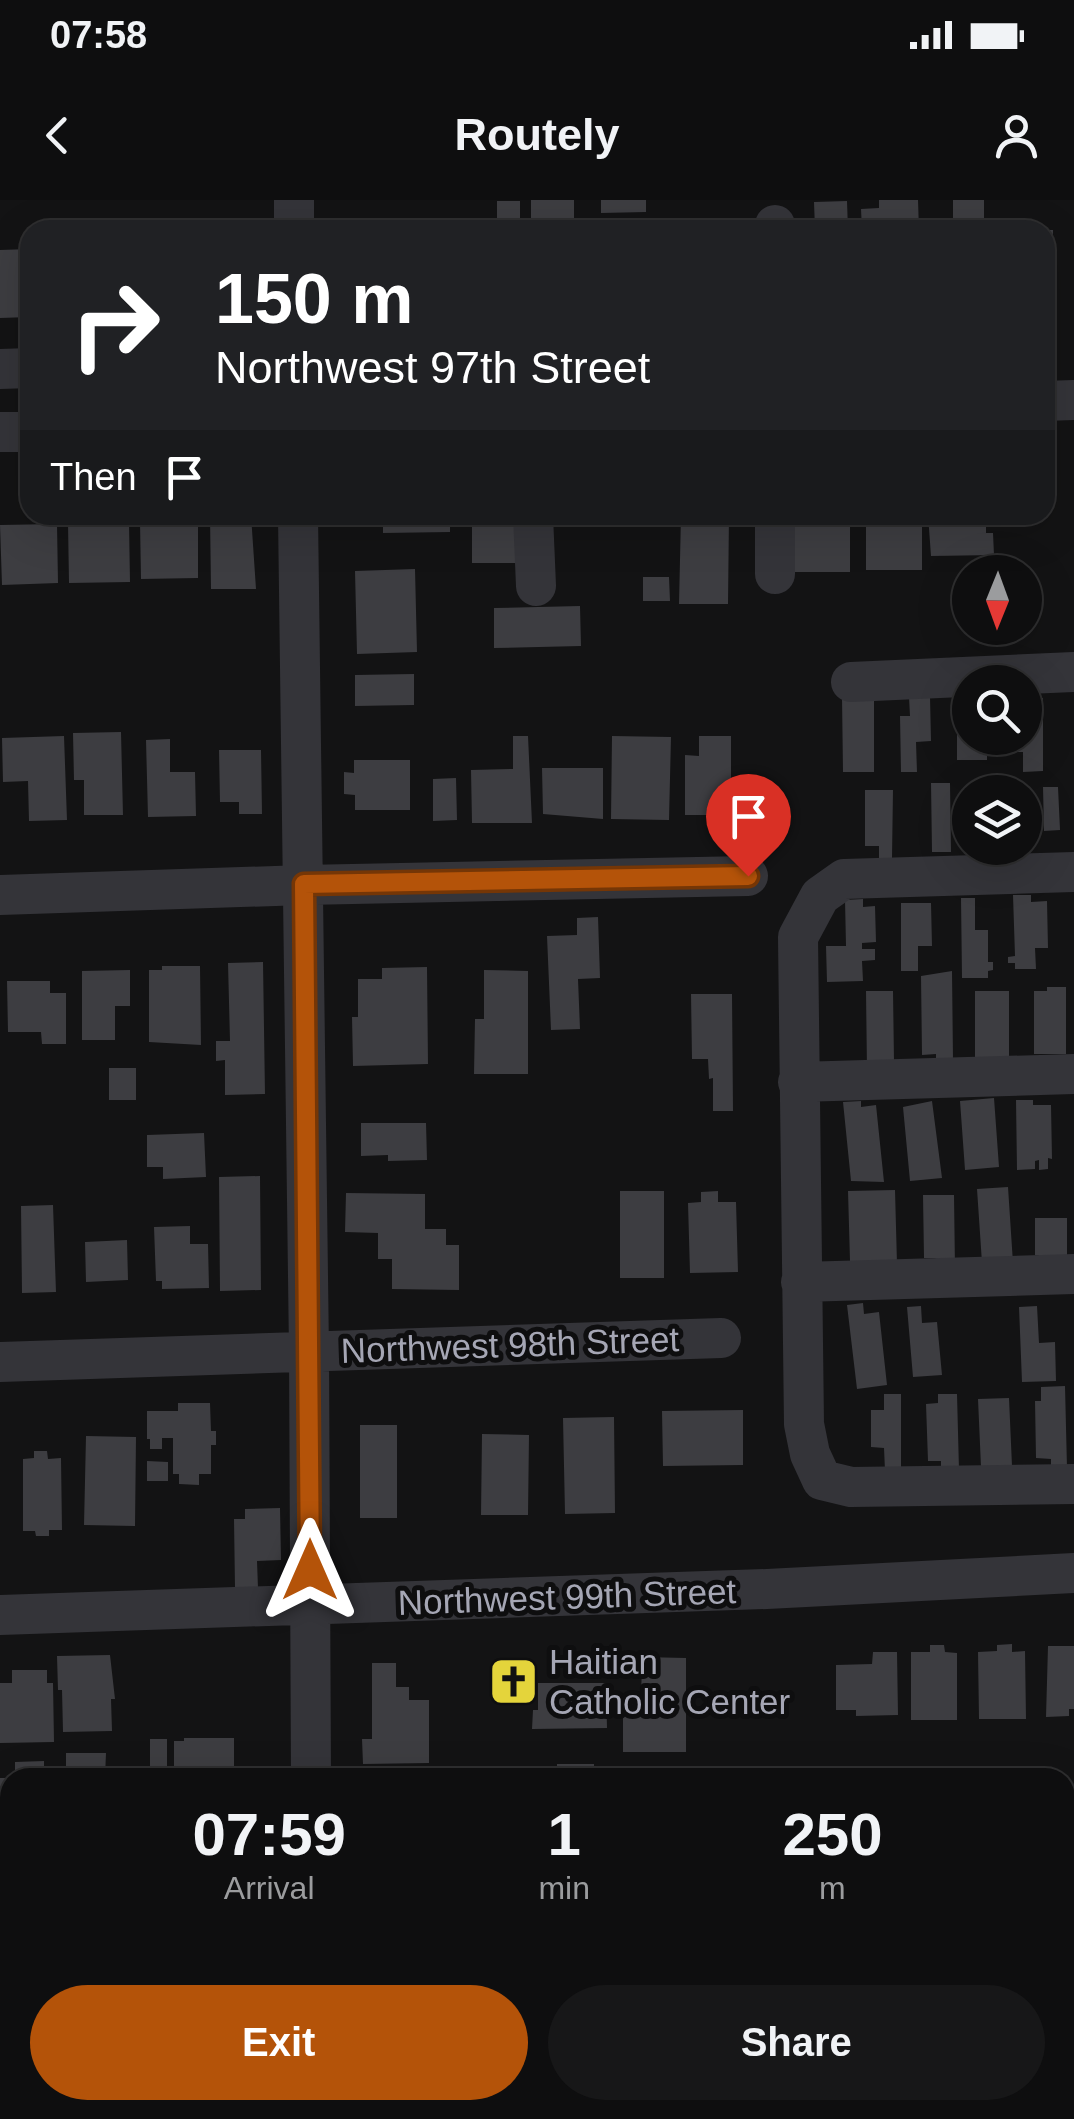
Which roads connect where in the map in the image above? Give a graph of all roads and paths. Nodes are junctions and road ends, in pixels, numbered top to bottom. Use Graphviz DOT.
graph roads {
  1 [pos="298,525"];
  2 [pos="533,525"];
  3 [pos="775,525"];
  4 [pos="776,574"];
  5 [pos="536,586"];
  6 [pos="1074,672"];
  7 [pos="851,682"];
  8 [pos="1074,872"];
  9 [pos="748,876"];
  10 [pos="304,884"];
  11 [pos="0,895"];
  12 [pos="1074,1074"];
  13 [pos="798,1082"];
  14 [pos="1074,1274"];
  15 [pos="801,1282"];
  16 [pos="721,1338"];
  17 [pos="309,1352"];
  18 [pos="0,1362"];
  19 [pos="1074,1484"];
  20 [pos="1074,1573"];
  21 [pos="311,1606"];
  22 [pos="0,1615"];
  23 [pos="311,1768"];
  1 -- 10 [label="street"];
  2 -- 5 [label="street"];
  3 -- 4 [label="street"];
  6 -- 7 [label="street"];
  8 -- 13 [label="street"];
  9 -- 10 [label="street"];
  10 -- 11 [label="street"];
  10 -- 17 [label="street"];
  12 -- 13 [label="street"];
  13 -- 15 [label="street"];
  14 -- 15 [label="street"];
  15 -- 19 [label="street"];
  16 -- 17 [label="street, Northwest 98th Street"];
  17 -- 18 [label="street, Northwest 98th Street"];
  17 -- 21 [label="street"];
  20 -- 21 [label="street, Northwest 99th Street"];
  21 -- 22 [label="street, Northwest 99th Street"];
  21 -- 23 [label="street"];
}
